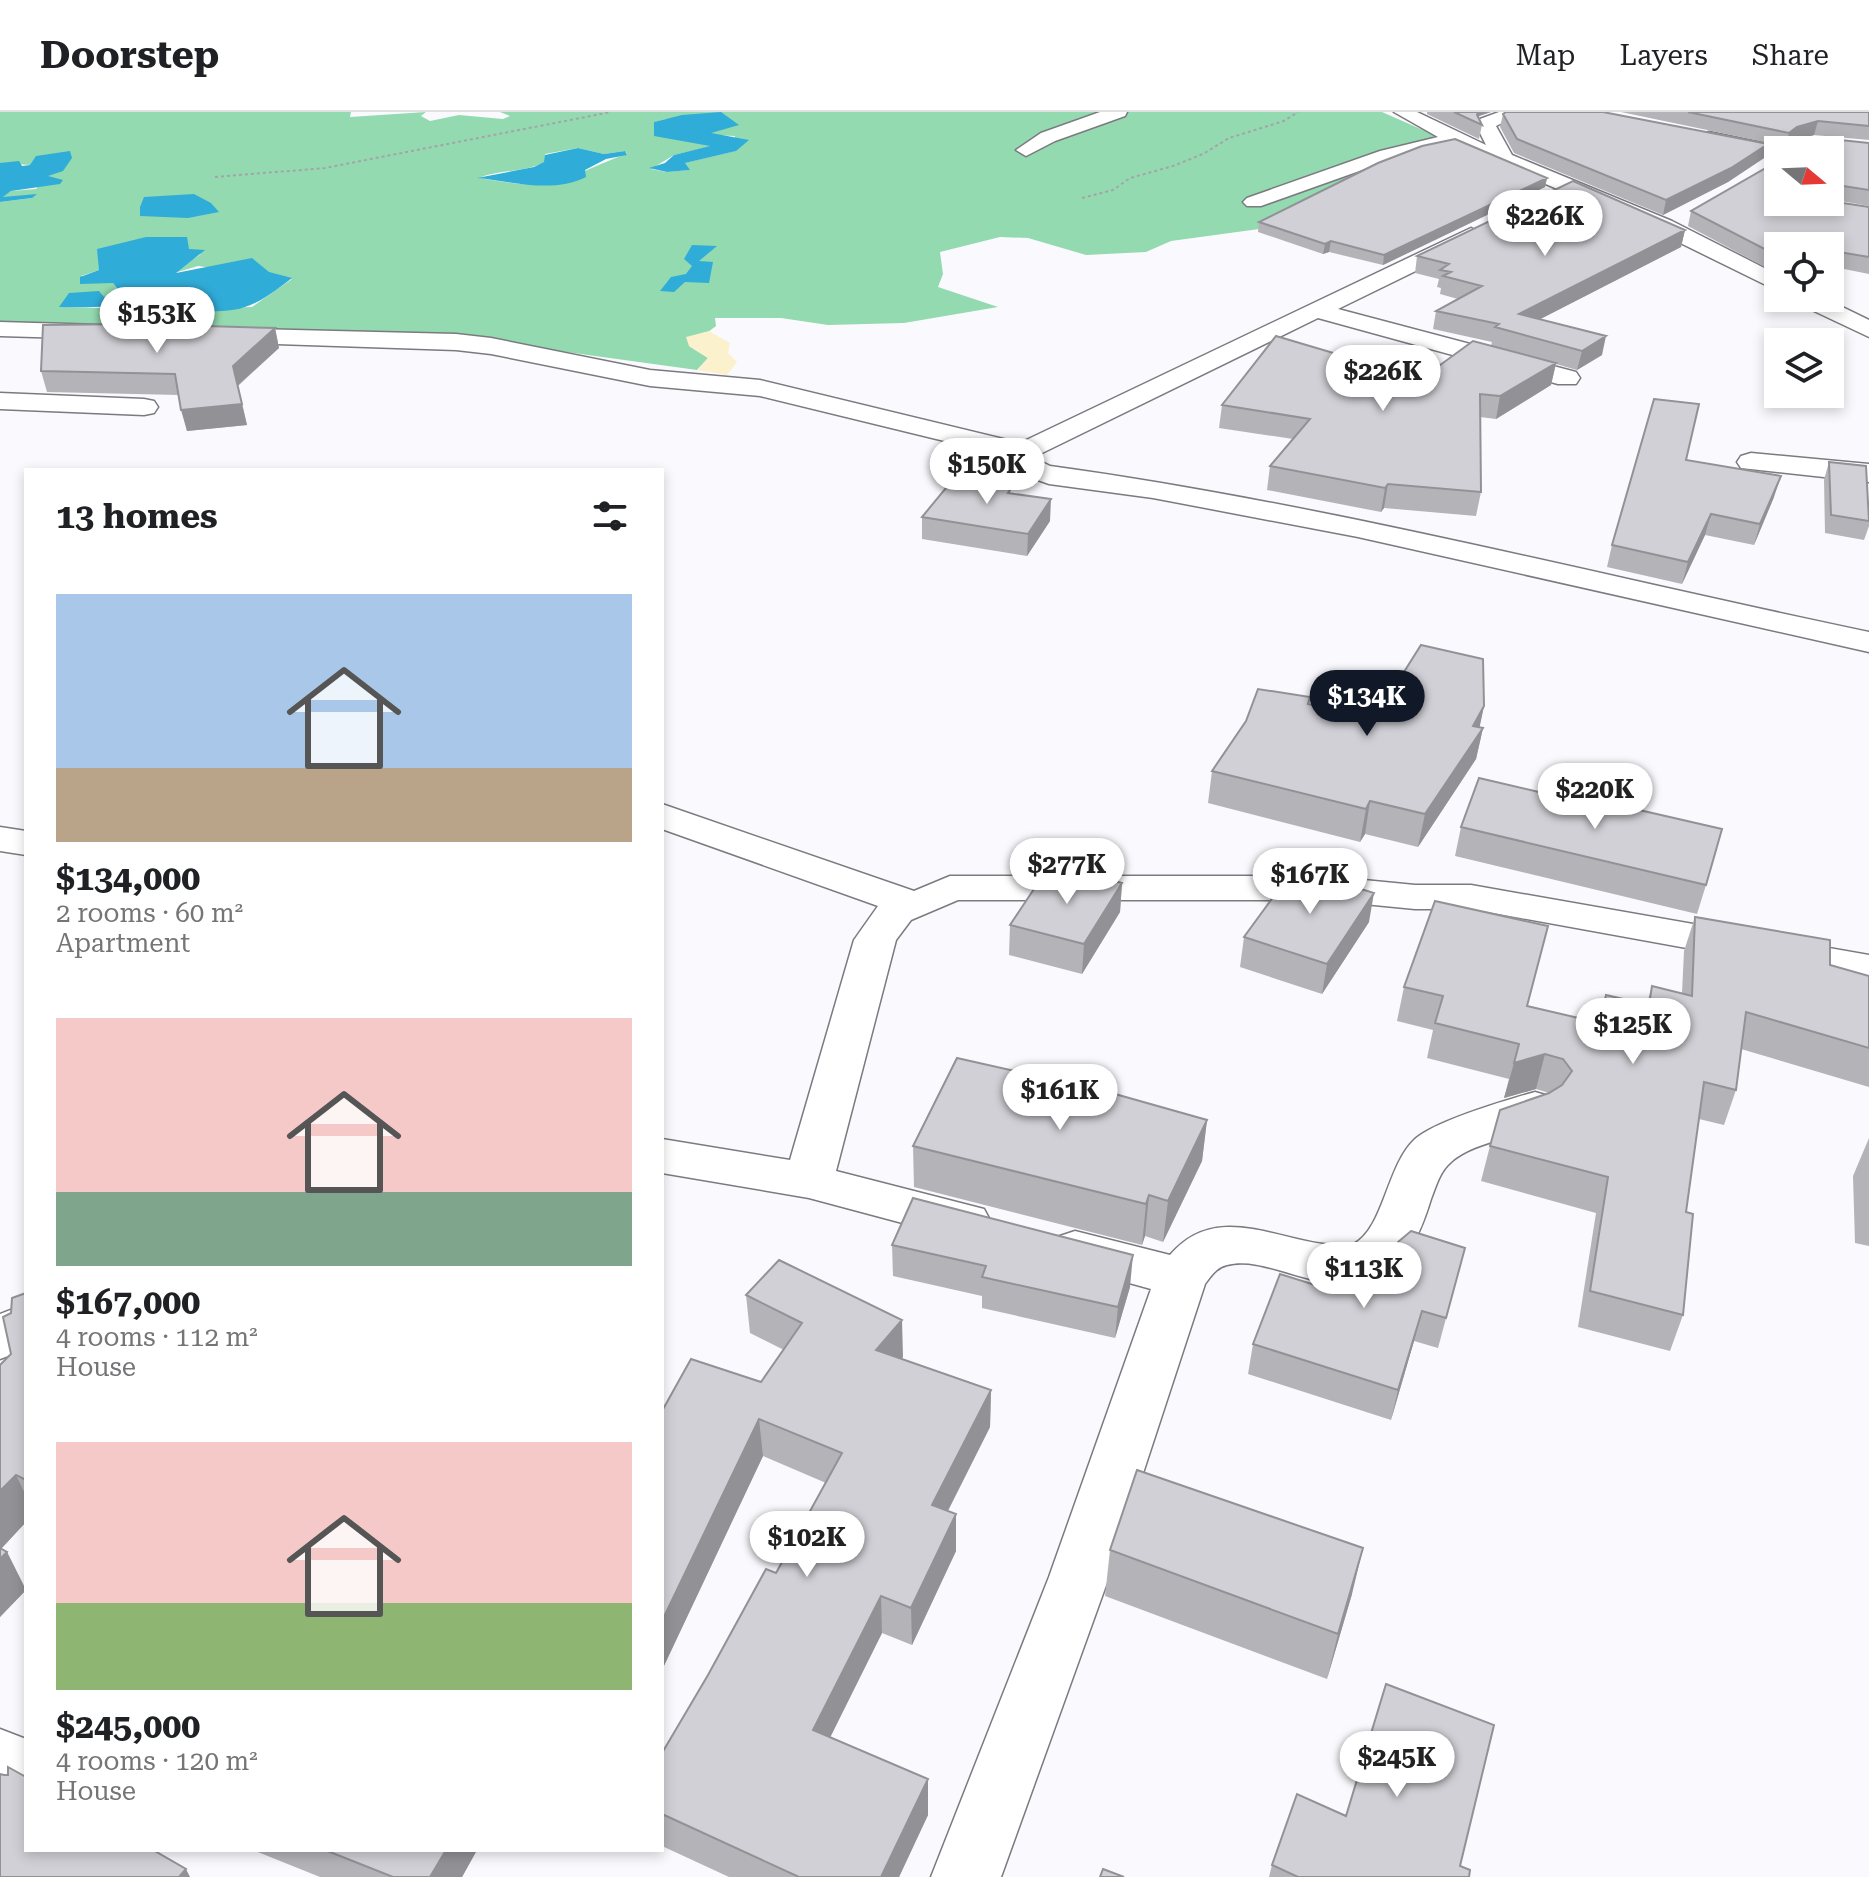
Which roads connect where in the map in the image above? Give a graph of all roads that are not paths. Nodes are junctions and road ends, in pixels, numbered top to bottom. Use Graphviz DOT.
graph roads {
  1 [pos="1118,112"];
  2 [pos="1403,112"];
  3 [pos="1516,112"];
  4 [pos="1481,118"];
  5 [pos="1685,134"];
  6 [pos="1456,139"];
  7 [pos="1764,149"];
  8 [pos="1026,150"];
  9 [pos="1503,157"];
  10 [pos="1570,186"];
  11 [pos="1542,200"];
  12 [pos="1254,202"];
  13 [pos="1499,221"];
  14 [pos="1764,276"];
  15 [pos="1315,310"];
  16 [pos="1833,312"];
  17 [pos="0,329"];
  18 [pos="1869,330"];
  19 [pos="129,332"];
  20 [pos="192,334"];
  21 [pos="1567,378"];
  22 [pos="0,401"];
  23 [pos="144,407"];
  24 [pos="1023,452"];
  25 [pos="1751,462"];
  26 [pos="1869,473"];
  27 [pos="1869,642"];
  28 [pos="664,817"];
  29 [pos="0,839"];
  30 [pos="24,843"];
  31 [pos="911,904"];
  32 [pos="1869,968"];
  33 [pos="1535,1108"];
  34 [pos="664,1156"];
  35 [pos="809,1181"];
  36 [pos="1181,1277"];
  37 [pos="24,1326"];
  38 [pos="0,1338"];
  39 [pos="0,1760"];
  40 [pos="24,1774"];
  41 [pos="966,1877"];
  1 -- 8 [label="street"];
  2 -- 6 [label="street"];
  3 -- 4 [label="street"];
  4 -- 9 [label="street"];
  5 -- 7 [label="street"];
  6 -- 9 [label="street"];
  6 -- 12 [label="street"];
  9 -- 10 [label="street"];
  10 -- 11 [label="street"];
  10 -- 14 [label="street"];
  13 -- 15 [label="street"];
  15 -- 21 [label="street"];
  15 -- 24 [label="street"];
  16 -- 18 [label="street"];
  17 -- 19 [label="street"];
  20 -- 24 [label="street"];
  22 -- 23 [label="street"];
  24 -- 27 [label="street"];
  25 -- 26 [label="street"];
  28 -- 31 [label="street"];
  29 -- 30 [label="street"];
  31 -- 32 [label="street"];
  31 -- 35 [label="street"];
  33 -- 36 [label="street"];
  34 -- 35 [label="street"];
  35 -- 36 [label="street"];
  36 -- 41 [label="street"];
  37 -- 38 [label="street"];
  39 -- 40 [label="street"];
}
